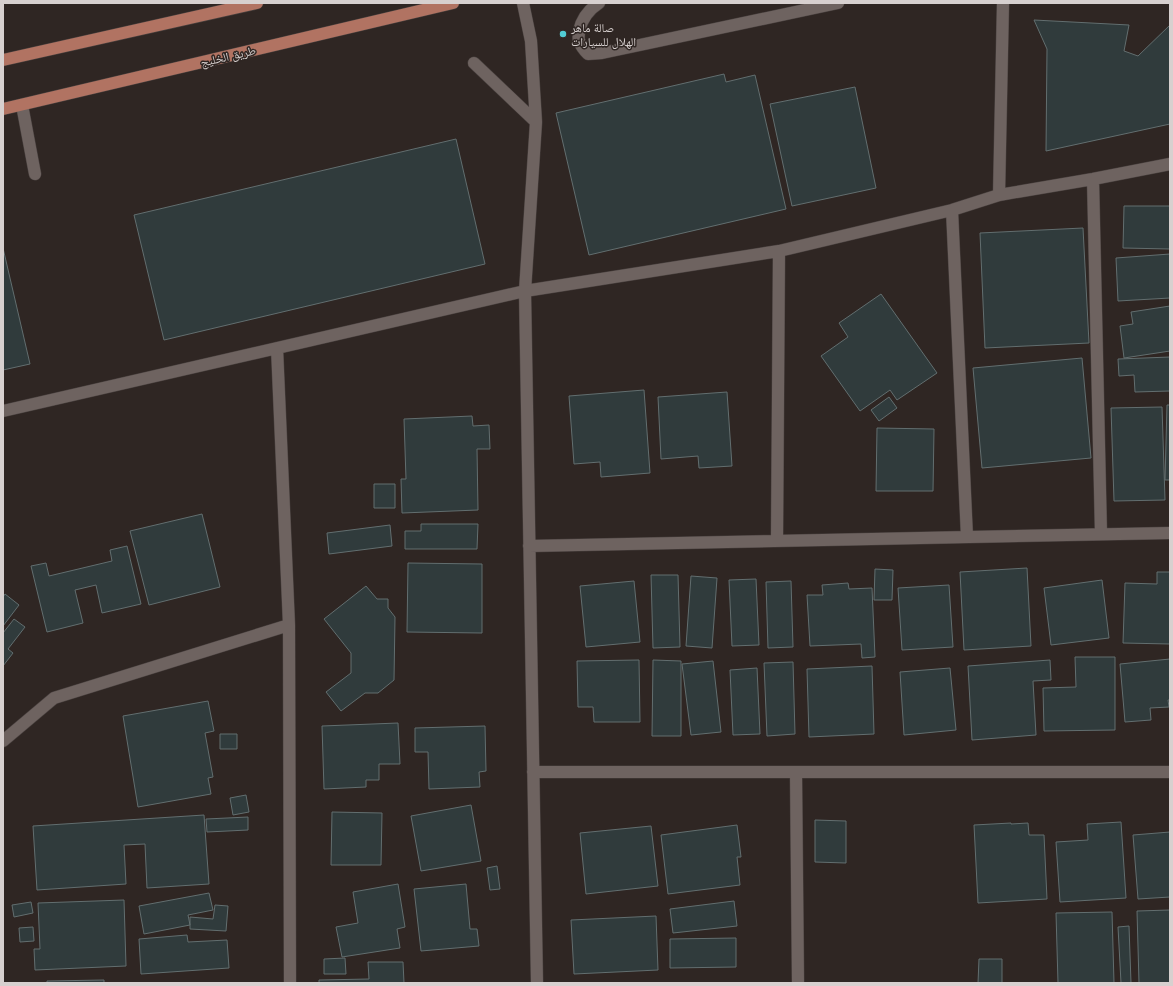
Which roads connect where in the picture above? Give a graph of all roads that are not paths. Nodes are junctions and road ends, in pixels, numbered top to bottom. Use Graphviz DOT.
graph roads {
  1 [pos="257,3"];
  2 [pos="453,3"];
  3 [pos="523,3"];
  4 [pos="599,3"];
  5 [pos="838,3"];
  6 [pos="1003,3"];
  7 [pos="3,60"];
  8 [pos="474,63"];
  9 [pos="22,105"];
  10 [pos="3,109"];
  11 [pos="536,122"];
  12 [pos="1170,164"];
  13 [pos="35,174"];
  14 [pos="1093,179"];
  15 [pos="999,195"];
  16 [pos="952,210"];
  17 [pos="779,251"];
  18 [pos="524,291"];
  19 [pos="277,348"];
  20 [pos="3,411"];
  21 [pos="1170,533"];
  22 [pos="1100,534"];
  23 [pos="968,537"];
  24 [pos="777,541"];
  25 [pos="529,546"];
  26 [pos="289,625"];
  27 [pos="3,741"];
  28 [pos="533,772"];
  29 [pos="796,772"];
  30 [pos="1170,772"];
  31 [pos="290,983"];
  32 [pos="537,983"];
  33 [pos="798,983"];
  1 -- 7 [label="main road"];
  2 -- 9 [label="main road, طريق الخليج"];
  3 -- 11 [label="street"];
  4 -- 5 [label="street"];
  6 -- 15 [label="street"];
  8 -- 11 [label="street"];
  9 -- 10 [label="main road, طريق الخليج"];
  9 -- 13 [label="street"];
  11 -- 18 [label="street"];
  12 -- 14 [label="street"];
  14 -- 15 [label="street"];
  14 -- 22 [label="street"];
  15 -- 16 [label="street"];
  16 -- 17 [label="street"];
  16 -- 23 [label="street"];
  17 -- 18 [label="street"];
  17 -- 24 [label="street"];
  18 -- 19 [label="street"];
  18 -- 25 [label="street"];
  19 -- 20 [label="street"];
  19 -- 26 [label="street"];
  21 -- 22 [label="street"];
  22 -- 23 [label="street"];
  23 -- 24 [label="street"];
  24 -- 25 [label="street"];
  25 -- 28 [label="street"];
  26 -- 27 [label="street"];
  26 -- 31 [label="street"];
  28 -- 29 [label="street"];
  28 -- 32 [label="street"];
  29 -- 30 [label="street"];
  29 -- 33 [label="street"];
}
